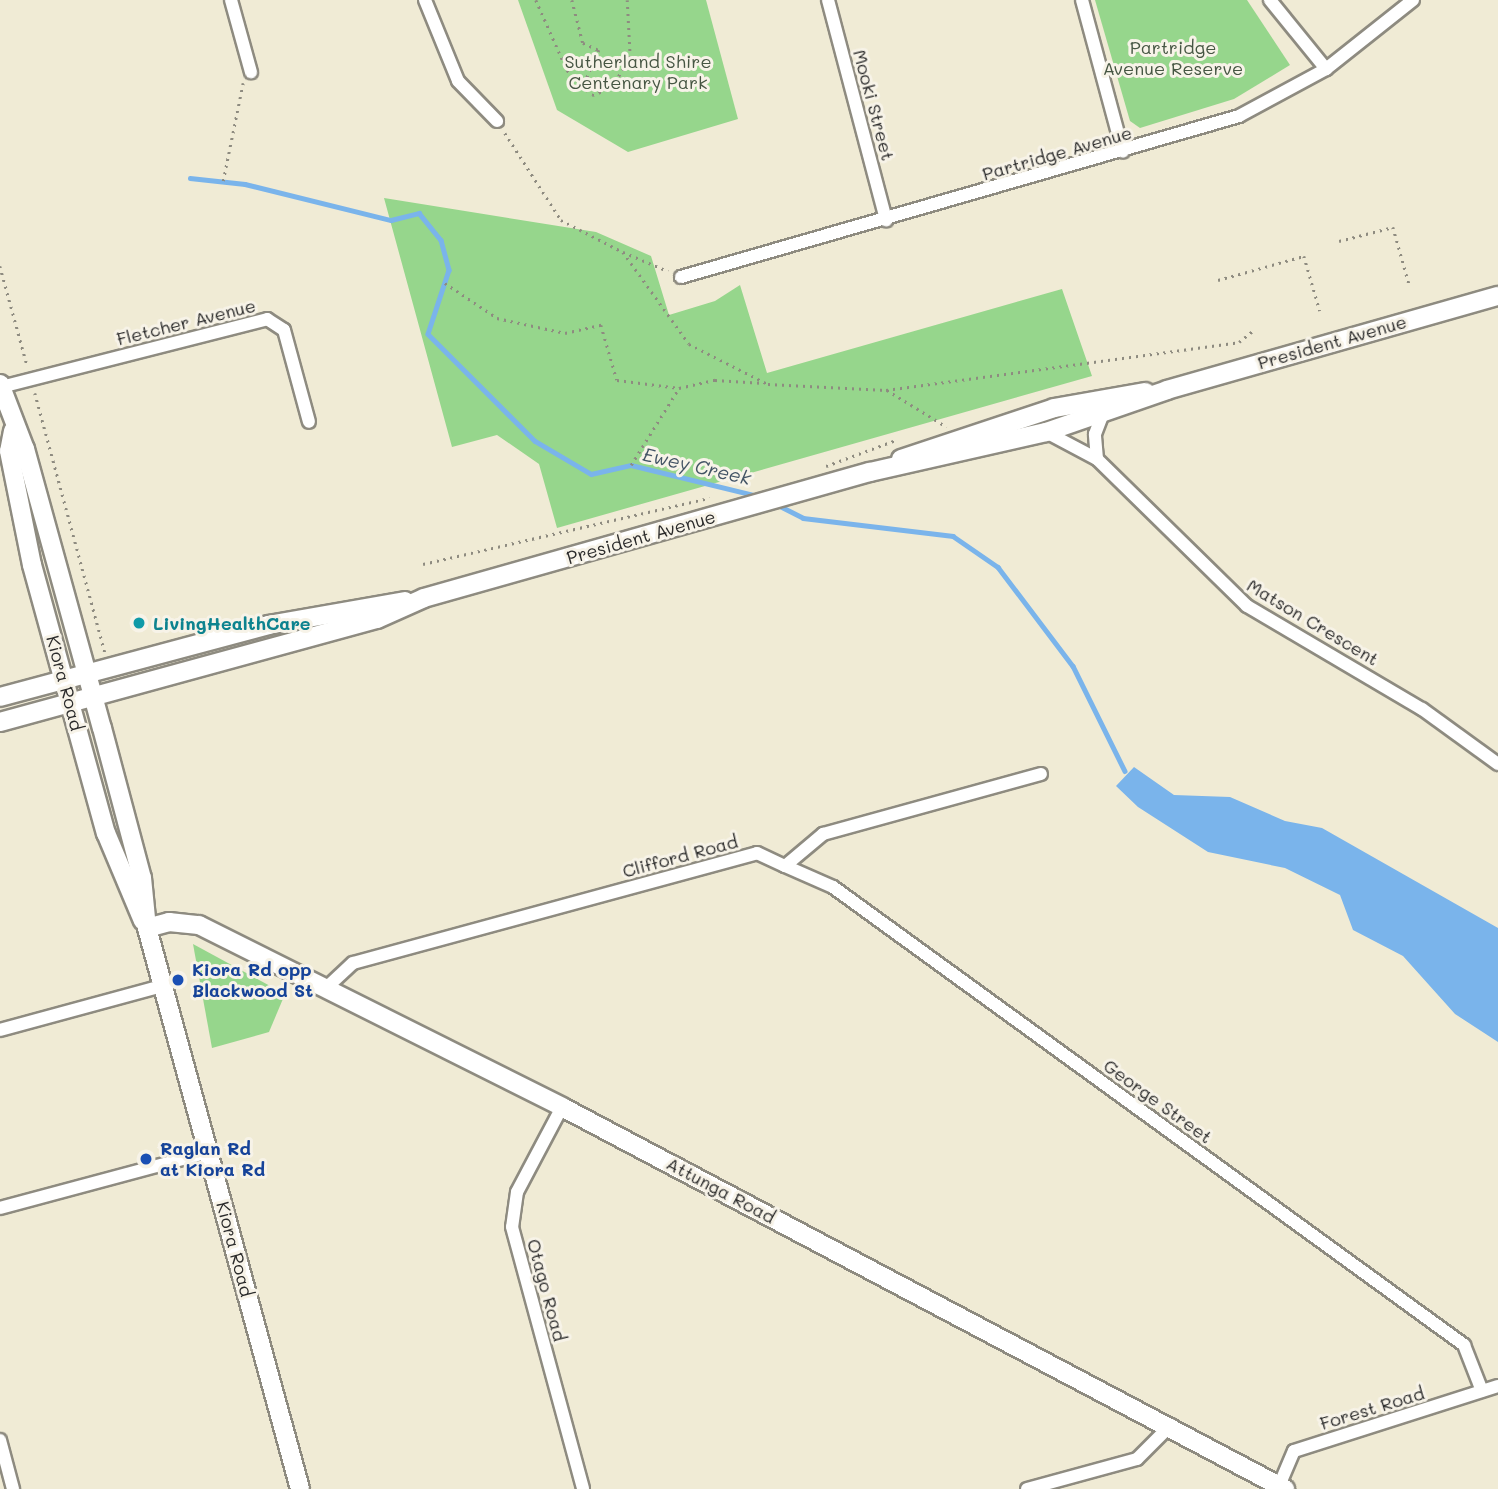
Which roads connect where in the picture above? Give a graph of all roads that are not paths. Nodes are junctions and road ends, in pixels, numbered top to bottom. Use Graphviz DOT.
graph roads {
  1 [pos="231,0"];
  2 [pos="425,0"];
  3 [pos="828,0"];
  4 [pos="1082,0"];
  5 [pos="1270,0"];
  6 [pos="1413,0"];
  7 [pos="1326,69"];
  8 [pos="251,72"];
  9 [pos="497,121"];
  10 [pos="1123,152"];
  11 [pos="886,220"];
  12 [pos="681,277"];
  13 [pos="1498,296"];
  14 [pos="0,385"];
  15 [pos="1167,390"];
  16 [pos="1102,416"];
  17 [pos="309,422"];
  18 [pos="1046,432"];
  19 [pos="7,433"];
  20 [pos="1097,459"];
  21 [pos="870,472"];
  22 [pos="412,601"];
  23 [pos="87,673"];
  24 [pos="64,679"];
  25 [pos="94,696"];
  26 [pos="0,697"];
  27 [pos="71,703"];
  28 [pos="0,722"];
  29 [pos="1498,764"];
  30 [pos="1041,774"];
  31 [pos="785,866"];
  32 [pos="147,928"];
  33 [pos="162,986"];
  34 [pos="325,989"];
  35 [pos="0,1030"];
  36 [pos="562,1107"];
  37 [pos="209,1152"];
  38 [pos="0,1208"];
  39 [pos="1498,1386"];
  40 [pos="1482,1391"];
  41 [pos="1171,1425"];
  42 [pos="0,1440"];
  43 [pos="1282,1488"];
  44 [pos="13,1489"];
  45 [pos="299,1489"];
  46 [pos="583,1489"];
  47 [pos="1027,1489"];
  1 -- 8 [label="street"];
  2 -- 9 [label="street"];
  3 -- 11 [label="street, Mooki Street"];
  4 -- 10 [label="street"];
  5 -- 7 [label="street"];
  6 -- 7 [label="street, Partridge Avenue"];
  7 -- 10 [label="street, Partridge Avenue"];
  10 -- 11 [label="street, Partridge Avenue"];
  11 -- 12 [label="street, Partridge Avenue"];
  13 -- 15 [label="street, President Avenue"];
  14 -- 17 [label="street, Fletcher Avenue"];
  14 -- 19 [label="street, Kiora Road"];
  15 -- 16 [label="street, President Avenue"];
  15 -- 21 [label="street, President Avenue"];
  16 -- 18 [label="street, President Avenue"];
  16 -- 20 [label="street"];
  18 -- 20 [label="street, Matson Crescent"];
  18 -- 21 [label="street, President Avenue"];
  19 -- 23 [label="street, Kiora Road"];
  19 -- 24 [label="street, Kiora Road"];
  20 -- 29 [label="street, Matson Crescent"];
  21 -- 22 [label="street, President Avenue"];
  22 -- 23 [label="street, President Avenue"];
  22 -- 25 [label="street, President Avenue"];
  23 -- 24 [label="street, President Avenue"];
  23 -- 25 [label="street, Kiora Road"];
  24 -- 26 [label="street, President Avenue"];
  24 -- 27 [label="street, Kiora Road"];
  25 -- 27 [label="street, President Avenue"];
  25 -- 32 [label="street, Kiora Road"];
  27 -- 28 [label="street, President Avenue"];
  27 -- 32 [label="street, Kiora Road"];
  30 -- 31 [label="street"];
  31 -- 34 [label="street, Clifford Road"];
  31 -- 40 [label="street, George Street"];
  32 -- 33 [label="street, Kiora Road"];
  32 -- 34 [label="street, Attunga Road"];
  33 -- 35 [label="street"];
  33 -- 37 [label="street, Kiora Road"];
  34 -- 36 [label="street, Attunga Road"];
  36 -- 41 [label="street, Attunga Road"];
  36 -- 46 [label="street, Otago Road"];
  37 -- 38 [label="street"];
  37 -- 45 [label="street, Kiora Road"];
  39 -- 40 [label="street, Forest Road"];
  40 -- 43 [label="street, Forest Road"];
  41 -- 43 [label="street, Attunga Road"];
  41 -- 47 [label="street"];
  42 -- 44 [label="street"];
}
